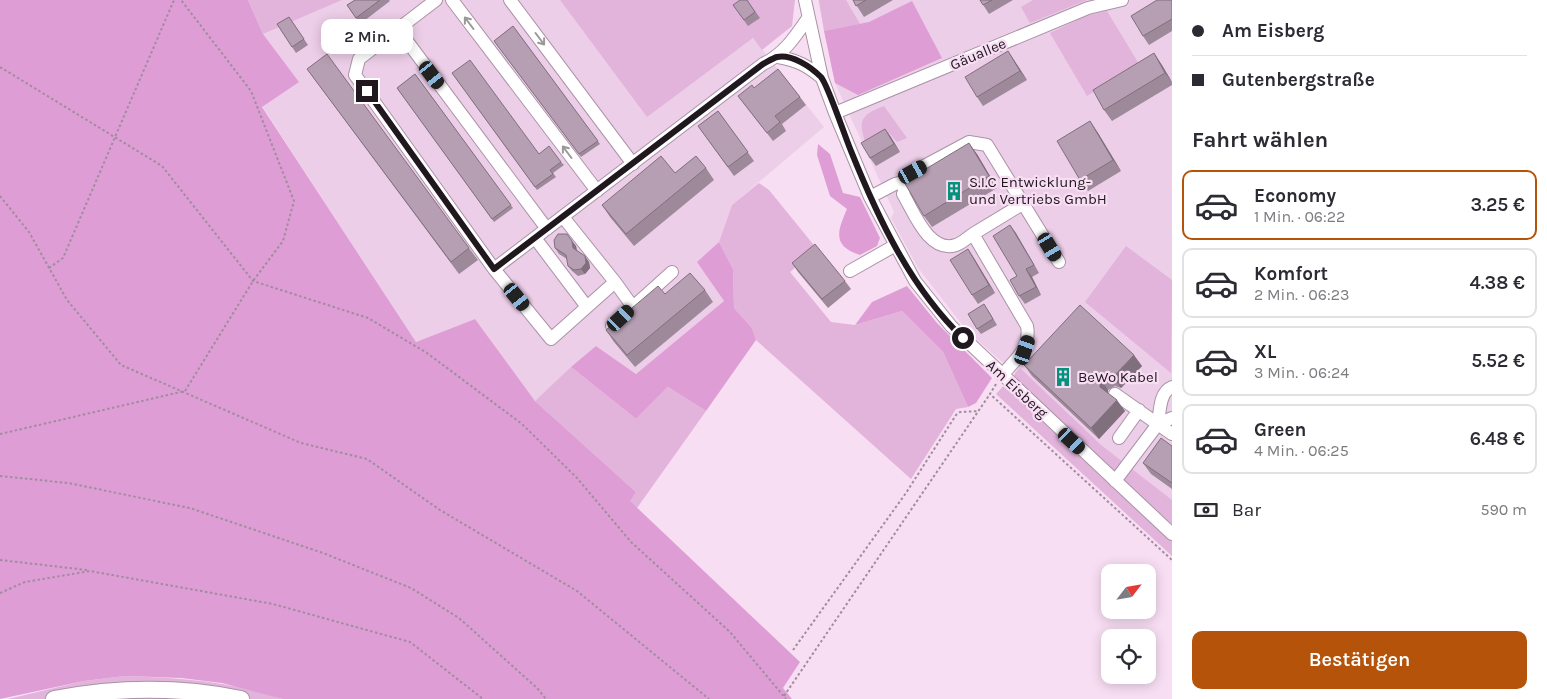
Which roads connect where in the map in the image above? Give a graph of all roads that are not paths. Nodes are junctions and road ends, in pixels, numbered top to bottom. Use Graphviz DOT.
graph roads {
  1 [pos="436,0"];
  2 [pos="452,0"];
  3 [pos="510,0"];
  4 [pos="805,0"];
  5 [pos="1115,1"];
  6 [pos="808,18"];
  7 [pos="398,29"];
  8 [pos="778,57"];
  9 [pos="822,78"];
  10 [pos="835,113"];
  11 [pos="632,164"];
  12 [pos="907,181"];
  13 [pos="597,191"];
  14 [pos="870,197"];
  15 [pos="1024,203"];
  16 [pos="563,217"];
  17 [pos="547,229"];
  18 [pos="973,234"];
  19 [pos="535,238"];
  20 [pos="894,246"];
  21 [pos="1059,262"];
  22 [pos="494,269"];
  23 [pos="850,271"];
  24 [pos="672,272"];
  25 [pos="615,282"];
  26 [pos="633,306"];
  27 [pos="587,307"];
  28 [pos="609,329"];
  29 [pos="1002,375"];
  30 [pos="1172,387"];
  31 [pos="1115,394"];
  32 [pos="1139,410"];
  33 [pos="1172,418"];
  34 [pos="1158,424"];
  35 [pos="1172,434"];
  36 [pos="1119,438"];
  37 [pos="1115,481"];
  38 [pos="1172,534"];
  39 [pos="54,699"];
  40 [pos="240,699"];
  1 -- 7 [label="street"];
  13 -- 2 [label="street, one-way"];
  3 -- 11 [label="street, one-way"];
  4 -- 6 [label="street, Am Eisberg"];
  5 -- 10 [label="street, Gäuallee"];
  6 -- 8 [label="street"];
  6 -- 9 [label="street, Am Eisberg"];
  7 -- 17 [label="street"];
  7 -- 22 [label="street"];
  8 -- 9 [label="street"];
  8 -- 11 [label="street"];
  9 -- 10 [label="street, Am Eisberg"];
  10 -- 14 [label="street, Am Eisberg"];
  11 -- 13 [label="street"];
  12 -- 14 [label="street"];
  12 -- 15 [label="street"];
  12 -- 18 [label="street"];
  13 -- 16 [label="street"];
  14 -- 20 [label="street, Am Eisberg"];
  15 -- 18 [label="street"];
  15 -- 21 [label="street"];
  16 -- 17 [label="street"];
  16 -- 25 [label="street"];
  17 -- 19 [label="street"];
  18 -- 29 [label="street"];
  19 -- 22 [label="street"];
  19 -- 27 [label="street"];
  20 -- 23 [label="street"];
  20 -- 29 [label="street, Am Eisberg"];
  22 -- 27 [label="street"];
  24 -- 26 [label="street"];
  25 -- 26 [label="street"];
  25 -- 27 [label="street"];
  26 -- 28 [label="street"];
  29 -- 37 [label="street, Am Eisberg"];
  30 -- 34 [label="street"];
  31 -- 32 [label="street"];
  32 -- 34 [label="street"];
  32 -- 36 [label="street"];
  33 -- 34 [label="street"];
  34 -- 35 [label="street"];
  34 -- 37 [label="street"];
  37 -- 38 [label="street, Am Eisberg"];
  39 -- 40 [label="main road"];
}
